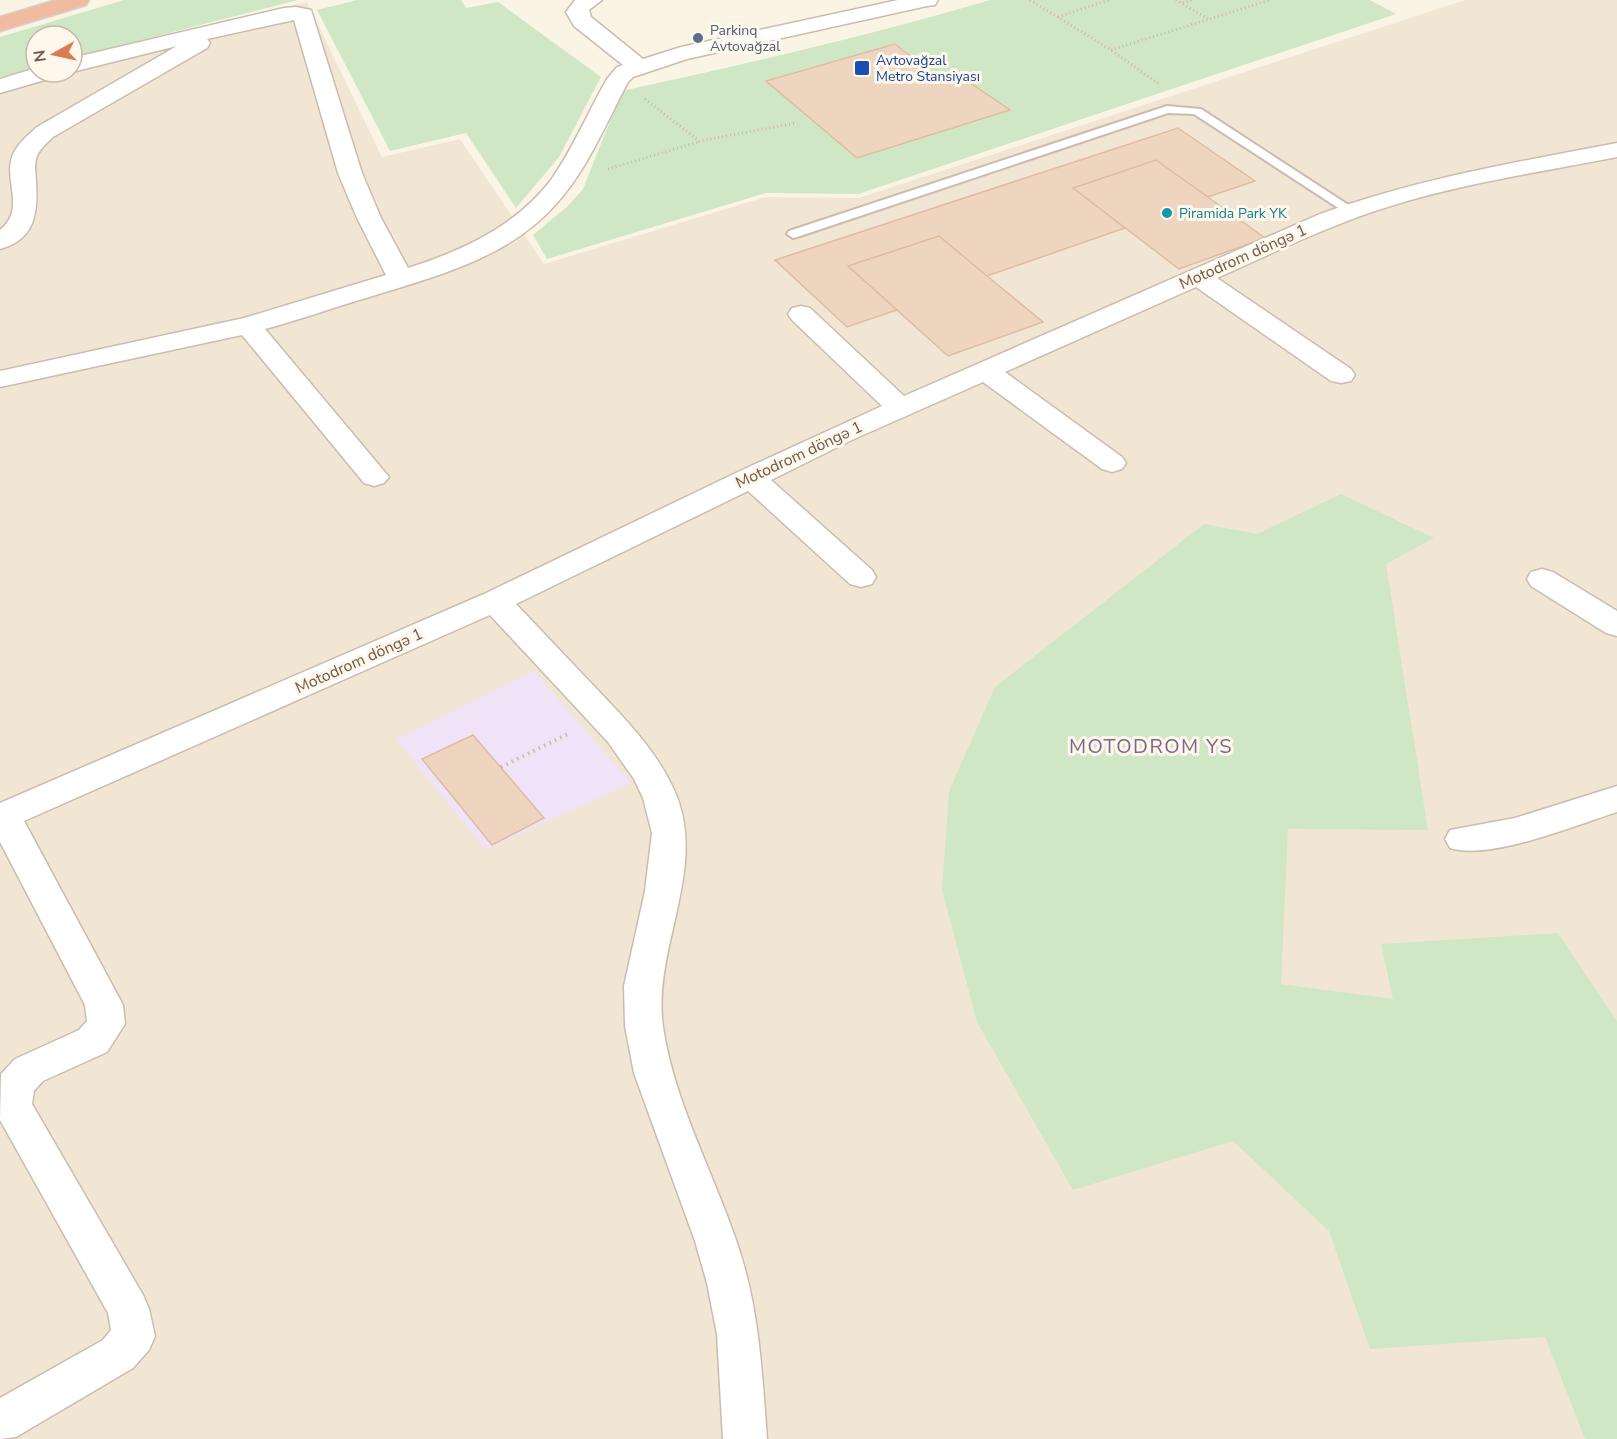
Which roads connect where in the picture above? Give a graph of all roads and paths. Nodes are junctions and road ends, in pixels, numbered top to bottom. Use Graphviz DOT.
graph roads {
  1 [pos="78,0"];
  2 [pos="591,0"];
  3 [pos="821,0"];
  4 [pos="927,0"];
  5 [pos="1030,0"];
  6 [pos="1108,0"];
  7 [pos="1176,0"];
  8 [pos="1192,0"];
  9 [pos="1270,0"];
  10 [pos="1182,3"];
  11 [pos="1058,17"];
  12 [pos="849,18"];
  13 [pos="1208,19"];
  14 [pos="0,24"];
  15 [pos="207,31"];
  16 [pos="1112,50"];
  17 [pos="84,62"];
  18 [pos="628,72"];
  19 [pos="24,79"];
  20 [pos="0,86"];
  21 [pos="1197,111"];
  22 [pos="797,123"];
  23 [pos="699,141"];
  24 [pos="1617,150"];
  25 [pos="566,174"];
  26 [pos="1350,210"];
  27 [pos="793,234"];
  28 [pos="0,241"];
  29 [pos="1199,277"];
  30 [pos="401,279"];
  31 [pos="801,315"];
  32 [pos="248,325"];
  33 [pos="986,371"];
  34 [pos="1341,375"];
  35 [pos="0,379"];
  36 [pos="901,409"];
  37 [pos="1112,462"];
  38 [pos="374,477"];
  39 [pos="750,477"];
  40 [pos="861,578"];
  41 [pos="1542,579"];
  42 [pos="495,601"];
  43 [pos="1617,625"];
  44 [pos="603,717"];
  45 [pos="501,767"];
  46 [pos="1617,799"];
  47 [pos="2,816"];
  48 [pos="1462,839"];
  49 [pos="0,1422"];
  50 [pos="745,1439"];
  1 -- 14 [label="highway"];
  2 -- 18 [label="street"];
  3 -- 12 [label="street"];
  4 -- 12 [label="street"];
  5 -- 11 [label="path"];
  6 -- 11 [label="path"];
  7 -- 10 [label="path"];
  8 -- 10 [label="path"];
  9 -- 13 [label="path"];
  10 -- 13 [label="path"];
  11 -- 16 [label="path"];
  12 -- 18 [label="street"];
  13 -- 16 [label="path"];
  15 -- 17 [label="street"];
  15 -- 28 [label="street"];
  15 -- 30 [label="street"];
  16 -- 21 [label="path"];
  18 -- 23 [label="path"];
  18 -- 25 [label="street"];
  19 -- 20 [label="street"];
  21 -- 26 [label="lane"];
  21 -- 27 [label="lane"];
  22 -- 23 [label="path"];
  23 -- 25 [label="path"];
  24 -- 26 [label="street, Motodrom döngə 1"];
  25 -- 30 [label="street"];
  26 -- 29 [label="street, Motodrom döngə 1"];
  29 -- 33 [label="street, Motodrom döngə 1"];
  29 -- 34 [label="street"];
  30 -- 32 [label="street"];
  31 -- 36 [label="street"];
  32 -- 35 [label="street"];
  32 -- 38 [label="street"];
  33 -- 36 [label="street, Motodrom döngə 1"];
  33 -- 37 [label="street"];
  36 -- 39 [label="street, Motodrom döngə 1"];
  39 -- 40 [label="street"];
  39 -- 42 [label="street, Motodrom döngə 1"];
  41 -- 43 [label="street"];
  42 -- 44 [label="street"];
  42 -- 47 [label="street, Motodrom döngə 1"];
  44 -- 45 [label="path"];
  44 -- 50 [label="street"];
  46 -- 48 [label="street"];
  47 -- 49 [label="street"];
}
